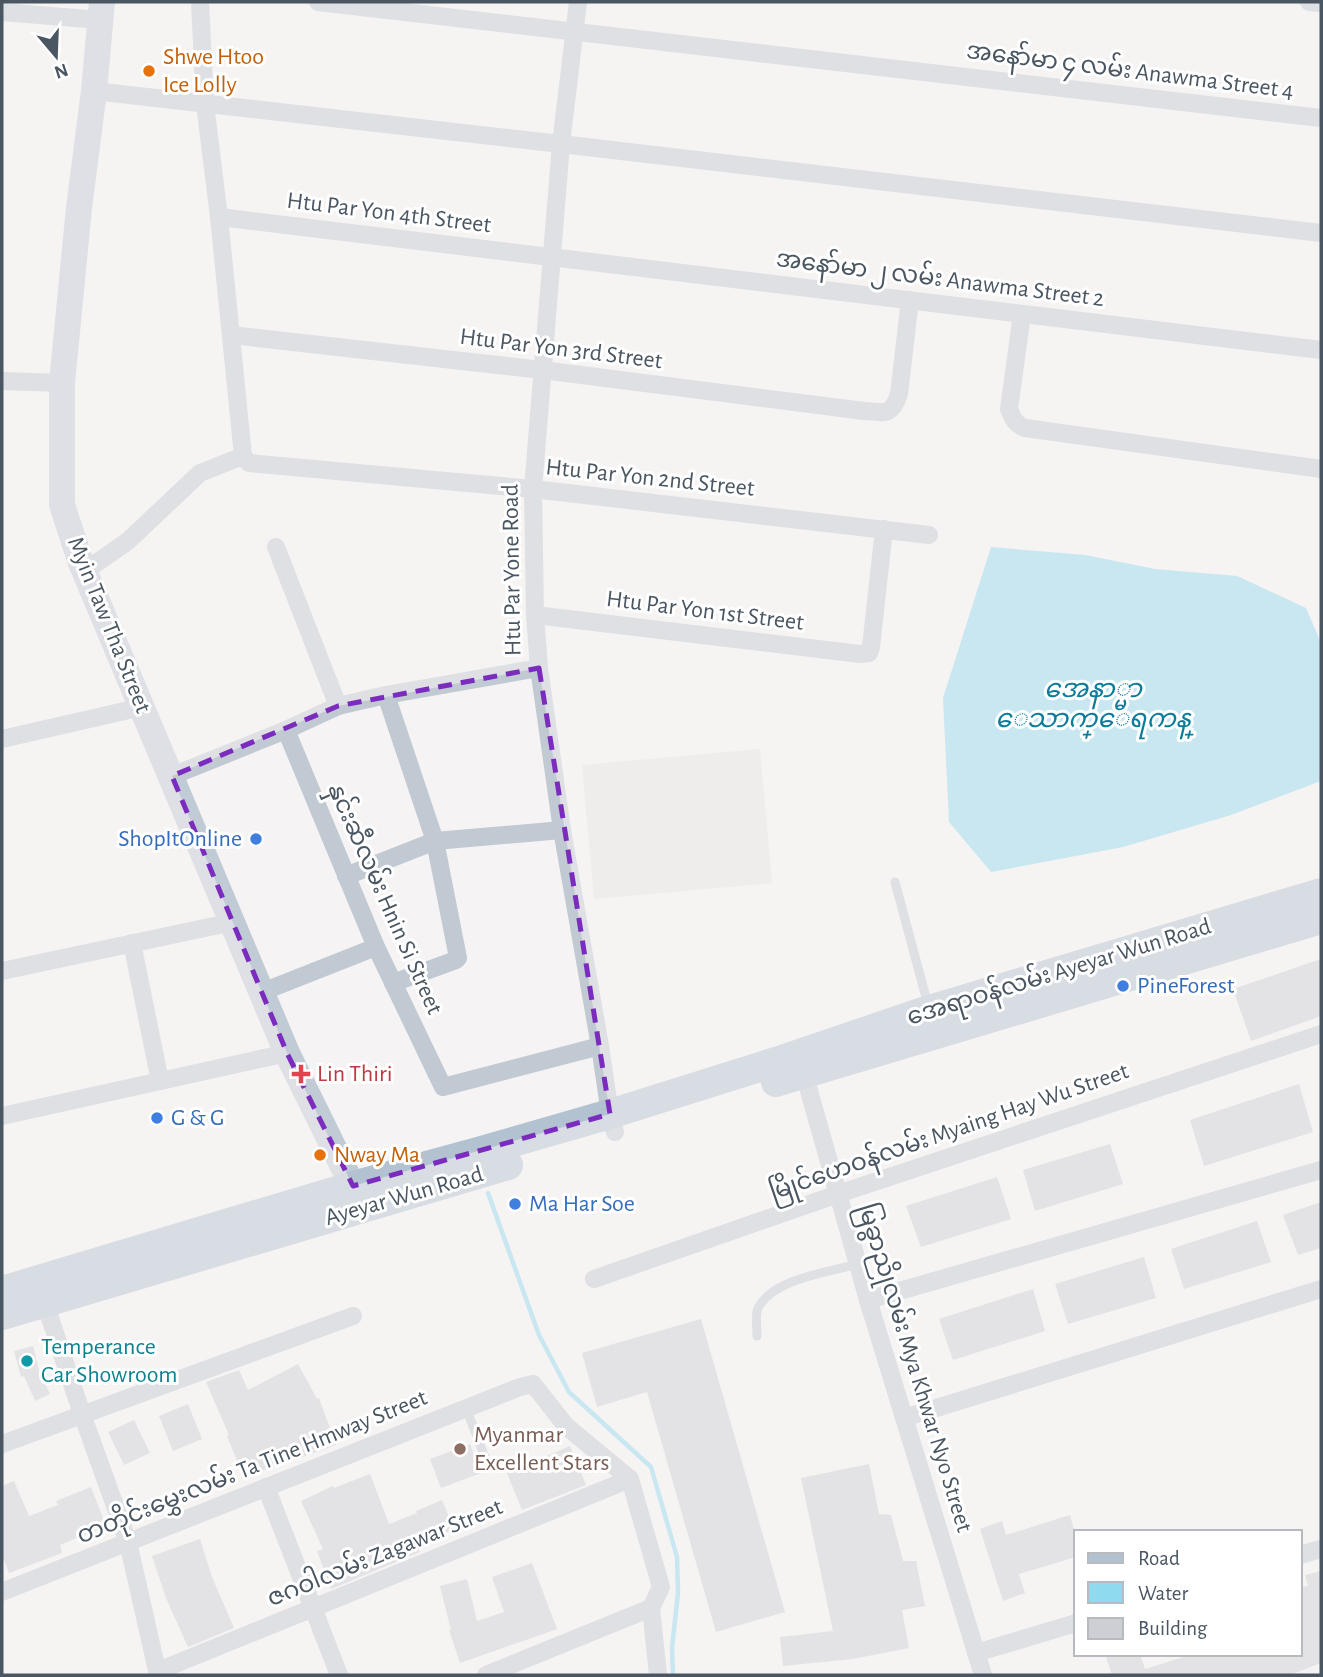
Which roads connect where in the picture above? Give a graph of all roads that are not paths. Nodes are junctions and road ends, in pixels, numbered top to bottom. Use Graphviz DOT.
graph roads {
  1 [pos="200,2"];
  2 [pos="318,2"];
  3 [pos="578,2"];
  4 [pos="1309,2"];
  5 [pos="1321,3"];
  6 [pos="101,11"];
  7 [pos="2,12"];
  8 [pos="574,32"];
  9 [pos="94,91"];
  10 [pos="205,104"];
  11 [pos="1321,118"];
  12 [pos="561,144"];
  13 [pos="219,217"];
  14 [pos="1321,233"];
  15 [pos="552,257"];
  16 [pos="910,300"];
  17 [pos="1022,314"];
  18 [pos="231,335"];
  19 [pos="1321,350"];
  20 [pos="542,370"];
  21 [pos="2,381"];
  22 [pos="62,383"];
  23 [pos="243,456"];
  24 [pos="1321,469"];
  25 [pos="533,489"];
  26 [pos="884,529"];
  27 [pos="929,535"];
  28 [pos="276,547"];
  29 [pos="85,571"];
  30 [pos="535,615"];
  31 [pos="539,668"];
  32 [pos="386,695"];
  33 [pos="338,706"];
  34 [pos="142,707"];
  35 [pos="286,730"];
  36 [pos="2,739"];
  37 [pos="172,776"];
  38 [pos="562,830"];
  39 [pos="435,841"];
  40 [pos="346,876"];
  41 [pos="895,882"];
  42 [pos="1321,893"];
  43 [pos="1321,919"];
  44 [pos="233,922"];
  45 [pos="132,943"];
  46 [pos="376,947"];
  47 [pos="2,971"];
  48 [pos="393,983"];
  49 [pos="262,992"];
  50 [pos="929,1010"];
  51 [pos="1321,1034"];
  52 [pos="600,1046"];
  53 [pos="287,1053"];
  54 [pos="801,1063"];
  55 [pos="160,1081"];
  56 [pos="2,1116"];
  57 [pos="613,1123"];
  58 [pos="1321,1170"];
  59 [pos="838,1194"];
  60 [pos="358,1196"];
  61 [pos="858,1264"];
  62 [pos="594,1279"];
  63 [pos="1321,1289"];
  64 [pos="2,1292"];
  65 [pos="41,1292"];
  66 [pos="868,1300"];
  67 [pos="2,1315"];
  68 [pos="353,1316"];
  69 [pos="757,1336"];
  70 [pos="466,1408"];
  71 [pos="82,1414"];
  72 [pos="904,1419"];
  73 [pos="2,1444"];
  74 [pos="486,1460"];
  75 [pos="630,1479"];
  76 [pos="266,1487"];
  77 [pos="128,1542"];
  78 [pos="1321,1549"];
  79 [pos="1302,1554"];
  80 [pos="2,1592"];
  81 [pos="652,1608"];
  82 [pos="313,1609"];
  83 [pos="1074,1624"];
  84 [pos="976,1653"];
  85 [pos="158,1673"];
  86 [pos="340,1675"];
  87 [pos="486,1675"];
  88 [pos="659,1675"];
  89 [pos="983,1675"];
  1 -- 10 [label="street"];
  2 -- 8 [label="street, အနော်မာ ၄ လမ်း Anawma Street 4"];
  3 -- 8 [label="street, Htu Par Yone Road"];
  4 -- 5 [label="street"];
  6 -- 7 [label="street"];
  6 -- 9 [label="main road, Myin Taw Tha Street"];
  8 -- 11 [label="street, အနော်မာ ၄ လမ်း Anawma Street 4"];
  8 -- 12 [label="street, Htu Par Yone Road"];
  9 -- 10 [label="street"];
  9 -- 22 [label="main road, Myin Taw Tha Street"];
  10 -- 12 [label="street"];
  10 -- 13 [label="street"];
  12 -- 14 [label="street"];
  12 -- 15 [label="street, Htu Par Yone Road"];
  13 -- 15 [label="street, Htu Par Yon 4th Street"];
  13 -- 18 [label="street"];
  15 -- 16 [label="street, အနော်မာ ၂ လမ်း Anawma Street 2"];
  15 -- 20 [label="street, Htu Par Yone Road"];
  16 -- 17 [label="street, အနော်မာ ၂ လမ်း Anawma Street 2"];
  16 -- 20 [label="street, Htu Par Yon 3rd Street"];
  17 -- 19 [label="street, အနော်မာ ၂ လမ်း Anawma Street 2"];
  17 -- 24 [label="street"];
  18 -- 20 [label="street, Htu Par Yon 3rd Street"];
  18 -- 23 [label="street"];
  20 -- 25 [label="street, Htu Par Yone Road"];
  21 -- 22 [label="street"];
  22 -- 29 [label="main road, Myin Taw Tha Street"];
  23 -- 25 [label="street, Htu Par Yon 2nd Street"];
  23 -- 29 [label="street"];
  25 -- 26 [label="street, Htu Par Yon 2nd Street"];
  25 -- 30 [label="street, Htu Par Yone Road"];
  26 -- 27 [label="street, Htu Par Yon 2nd Street"];
  26 -- 30 [label="street, Htu Par Yon 1st Street"];
  28 -- 33 [label="street"];
  29 -- 34 [label="main road, Myin Taw Tha Street"];
  30 -- 31 [label="street, Htu Par Yone Road"];
  31 -- 32 [label="street"];
  31 -- 38 [label="street, Htu Par Yone Road"];
  32 -- 33 [label="street"];
  32 -- 39 [label="street"];
  33 -- 35 [label="street"];
  34 -- 36 [label="street"];
  34 -- 37 [label="main road, Myin Taw Tha Street"];
  35 -- 37 [label="street"];
  35 -- 40 [label="street, နှင်းဆီလမ်း Hnin Si Street"];
  37 -- 44 [label="main road, Myin Taw Tha Street"];
  38 -- 39 [label="street"];
  38 -- 52 [label="street, Htu Par Yone Road"];
  39 -- 40 [label="street"];
  39 -- 48 [label="street"];
  40 -- 46 [label="street, နှင်းဆီလမ်း Hnin Si Street"];
  41 -- 50 [label="lane"];
  42 -- 50 [label="main road, အေရာဝန်လမ်း Ayeyar Wun Road"];
  43 -- 54 [label="main road, အေရာဝန်လမ်း Ayeyar Wun Road"];
  44 -- 45 [label="street"];
  44 -- 49 [label="main road, Myin Taw Tha Street"];
  45 -- 47 [label="street"];
  45 -- 55 [label="street"];
  46 -- 48 [label="street, နှင်းဆီလမ်း Hnin Si Street"];
  46 -- 49 [label="street"];
  48 -- 52 [label="street, နှင်းဆီလမ်း Hnin Si Street"];
  49 -- 53 [label="main road, Myin Taw Tha Street"];
  50 -- 54 [label="main road, အေရာဝန်လမ်း Ayeyar Wun Road"];
  51 -- 59 [label="street, မြိုင်ဟေဝန်လမ်း Myaing Hay Wu Street"];
  52 -- 57 [label="street, Htu Par Yone Road"];
  53 -- 55 [label="street"];
  53 -- 60 [label="main road, Myin Taw Tha Street"];
  54 -- 57 [label="main road, Ayeyar Wun Road"];
  54 -- 59 [label="street, မြခွာညိုလမ်း Mya Khwar Nyo Street"];
  55 -- 56 [label="street"];
  57 -- 60 [label="main road, Ayeyar Wun Road"];
  58 -- 66 [label="street"];
  59 -- 61 [label="street, မြခွာညိုလမ်း Mya Khwar Nyo Street"];
  59 -- 62 [label="street, မြိုင်ဟေဝန်လမ်း Myaing Hay Wu Street"];
  60 -- 65 [label="main road, Ayeyar Wun Road"];
  61 -- 66 [label="street, မြခွာညိုလမ်း Mya Khwar Nyo Street"];
  61 -- 69 [label="lane"];
  63 -- 72 [label="street"];
  64 -- 65 [label="main road, Ayeyar Wun Road"];
  65 -- 67 [label="main road, Ayeyar Wun Road"];
  65 -- 71 [label="street"];
  66 -- 72 [label="street, မြခွာညိုလမ်း Mya Khwar Nyo Street"];
  68 -- 71 [label="street"];
  70 -- 74 [label="lane"];
  70 -- 75 [label="street, တတိုင်းမွှေးလမ်း Ta Tine Hmway Street"];
  70 -- 76 [label="street, တတိုင်းမွှေးလမ်း Ta Tine Hmway Street"];
  71 -- 73 [label="street"];
  71 -- 77 [label="street"];
  72 -- 84 [label="street, မြခွာညိုလမ်း Mya Khwar Nyo Street"];
  75 -- 81 [label="street"];
  75 -- 82 [label="street, ဇဂဝါလမ်း Zagawar Street"];
  76 -- 77 [label="street, တတိုင်းမွှေးလမ်း Ta Tine Hmway Street"];
  76 -- 82 [label="street"];
  77 -- 80 [label="street, တတိုင်းမွှေးလမ်း Ta Tine Hmway Street"];
  77 -- 85 [label="street"];
  78 -- 79 [label="street"];
  81 -- 87 [label="street"];
  81 -- 88 [label="street"];
  82 -- 85 [label="street, ဇဂဝါလမ်း Zagawar Street"];
  82 -- 86 [label="street"];
  83 -- 84 [label="street"];
  84 -- 89 [label="street, မြခွာညိုလမ်း Mya Khwar Nyo Street"];
}
